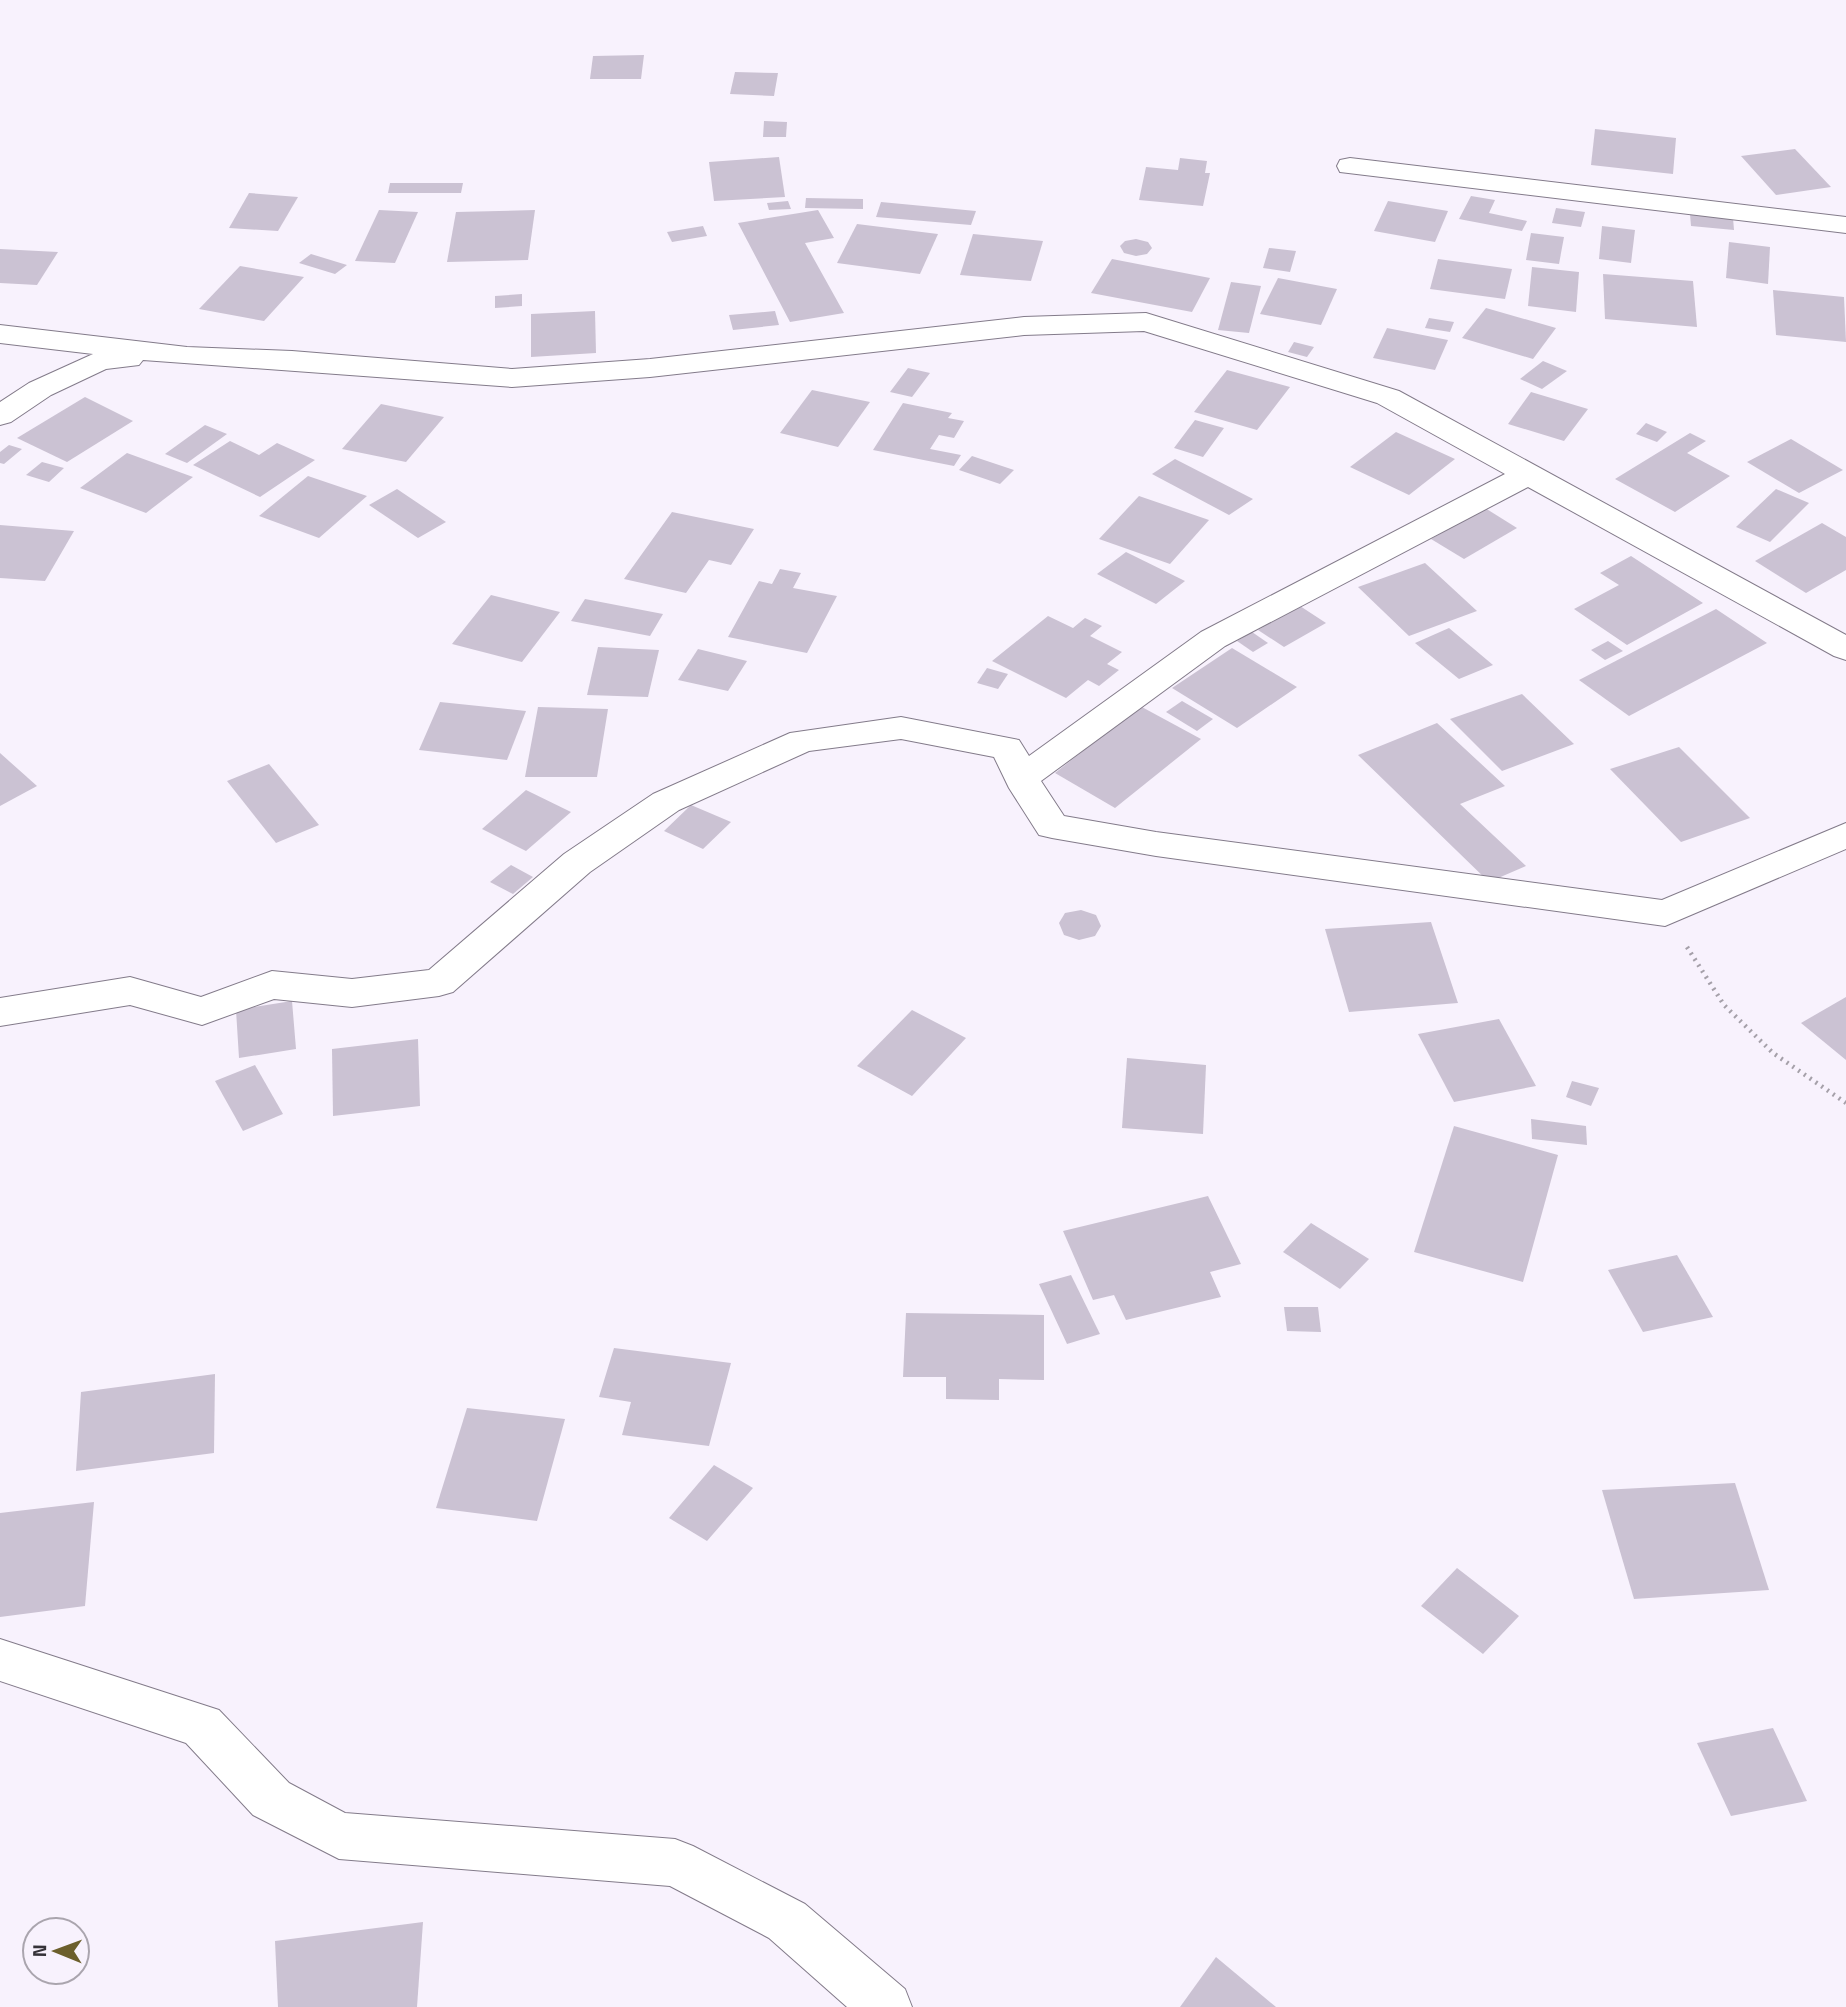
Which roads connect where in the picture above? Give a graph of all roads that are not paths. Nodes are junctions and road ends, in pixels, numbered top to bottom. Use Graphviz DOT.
graph roads {
  1 [pos="1350,166"];
  2 [pos="1846,225"];
  3 [pos="0,334"];
  4 [pos="187,356"];
  5 [pos="0,416"];
  6 [pos="1528,474"];
  7 [pos="1846,649"];
  8 [pos="1022,778"];
  9 [pos="1846,835"];
  10 [pos="0,1012"];
  11 [pos="0,1660"];
  12 [pos="886,2007"];
  1 -- 2 [label="street"];
  3 -- 4 [label="street"];
  4 -- 5 [label="street"];
  4 -- 6 [label="street"];
  6 -- 7 [label="street"];
  6 -- 8 [label="street"];
  8 -- 9 [label="street"];
  8 -- 10 [label="street"];
  11 -- 12 [label="street"];
}
